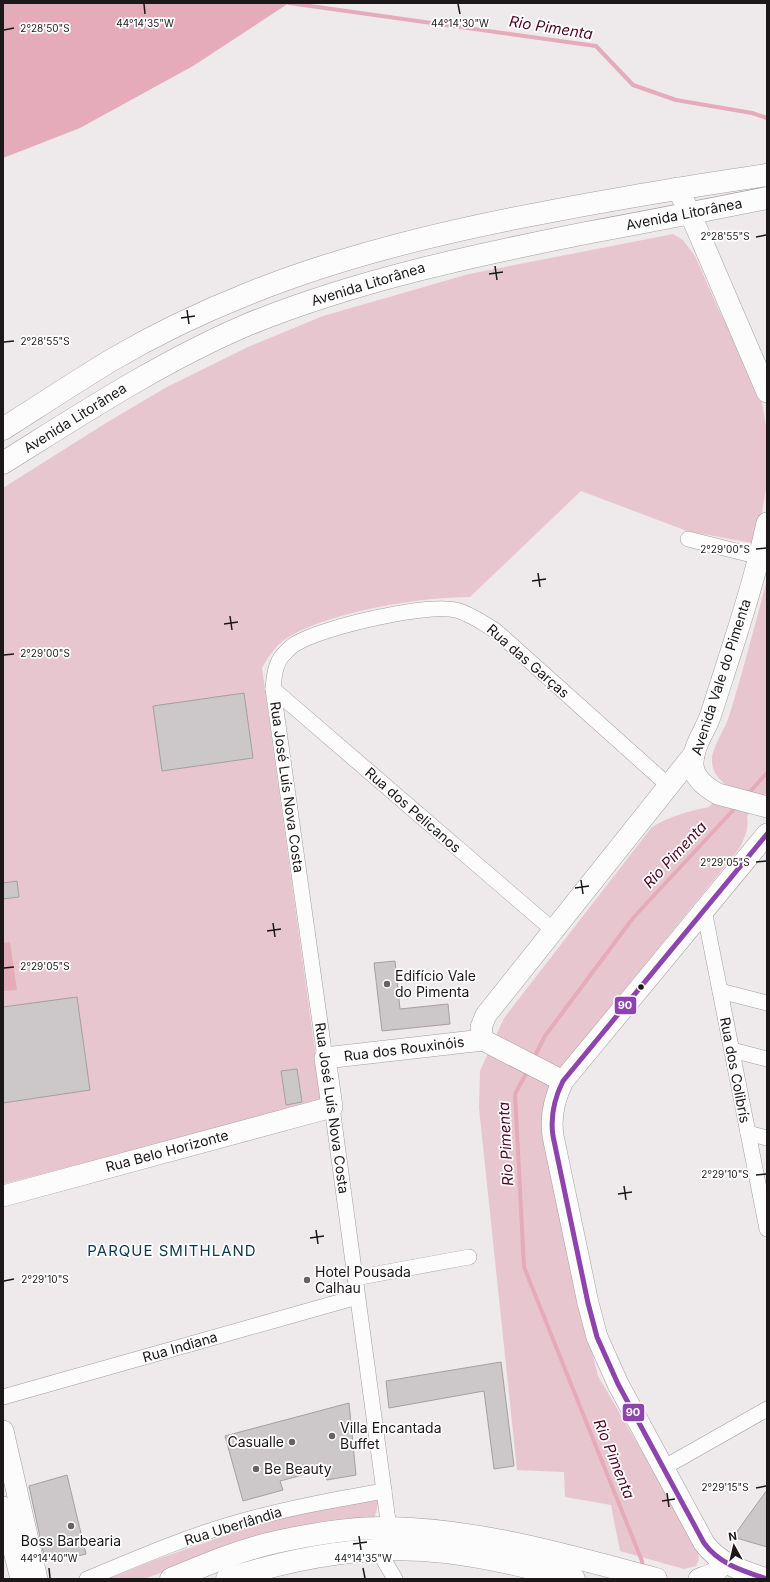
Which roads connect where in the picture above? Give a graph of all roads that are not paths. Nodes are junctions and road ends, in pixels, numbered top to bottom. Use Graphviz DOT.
graph roads {
  1 [pos="767,175"];
  2 [pos="677,188"];
  3 [pos="767,198"];
  4 [pos="690,213"];
  5 [pos="767,392"];
  6 [pos="3,429"];
  7 [pos="3,463"];
  8 [pos="767,523"];
  9 [pos="688,539"];
  10 [pos="760,556"];
  11 [pos="273,689"];
  12 [pos="694,754"];
  13 [pos="697,777"];
  14 [pos="669,786"];
  15 [pos="765,807"];
  16 [pos="767,834"];
  17 [pos="704,910"];
  18 [pos="553,930"];
  19 [pos="720,991"];
  20 [pos="767,1003"];
  21 [pos="491,1044"];
  22 [pos="732,1050"];
  23 [pos="325,1058"];
  24 [pos="767,1059"];
  25 [pos="555,1077"];
  26 [pos="332,1107"];
  27 [pos="748,1133"];
  28 [pos="767,1138"];
  29 [pos="3,1196"];
  30 [pos="764,1197"];
  31 [pos="767,1229"];
  32 [pos="469,1256"];
  33 [pos="355,1278"];
  34 [pos="358,1297"];
  35 [pos="3,1397"];
  36 [pos="767,1409"];
  37 [pos="3,1431"];
  38 [pos="663,1468"];
  39 [pos="384,1491"];
  40 [pos="3,1507"];
  41 [pos="389,1528"];
  42 [pos="378,1550"];
  43 [pos="725,1570"];
  44 [pos="542,1575"];
  45 [pos="21,1579"];
  46 [pos="37,1579"];
  47 [pos="87,1579"];
  48 [pos="171,1579"];
  49 [pos="227,1579"];
  50 [pos="395,1579"];
  51 [pos="574,1579"];
  52 [pos="656,1579"];
  53 [pos="700,1579"];
  54 [pos="767,1579"];
  1 -- 2 [label="main road, Avenida Litorânea"];
  2 -- 4 [label="street"];
  2 -- 6 [label="main road, Avenida Litorânea"];
  3 -- 4 [label="main road, Avenida Litorânea"];
  4 -- 5 [label="street"];
  4 -- 7 [label="main road, Avenida Litorânea"];
  8 -- 10 [label="street, Avenida Vale do Pimenta"];
  9 -- 10 [label="street"];
  10 -- 12 [label="street, Avenida Vale do Pimenta"];
  11 -- 14 [label="street, Rua das Garças"];
  11 -- 18 [label="street, Rua dos Pelicanos"];
  11 -- 23 [label="street, Rua José Luís Nova Costa"];
  12 -- 13 [label="street, Avenida Vale do Pimenta"];
  12 -- 14 [label="street"];
  13 -- 14 [label="street, Avenida Vale do Pimenta"];
  13 -- 15 [label="street"];
  14 -- 18 [label="street"];
  16 -- 17 [label="street"];
  17 -- 19 [label="street, Rua dos Colibrís"];
  17 -- 25 [label="street"];
  18 -- 21 [label="street"];
  19 -- 20 [label="street"];
  19 -- 22 [label="street, Rua dos Colibrís"];
  21 -- 23 [label="street, Rua dos Rouxinóis"];
  21 -- 25 [label="street"];
  22 -- 24 [label="street"];
  22 -- 27 [label="street, Rua dos Colibrís"];
  23 -- 26 [label="street, Rua José Luís Nova Costa"];
  25 -- 38 [label="street"];
  26 -- 29 [label="street, Rua Belo Horizonte"];
  26 -- 33 [label="street, Rua José Luís Nova Costa"];
  27 -- 28 [label="street"];
  27 -- 30 [label="street, Rua dos Colibrís"];
  30 -- 31 [label="street, Rua dos Colibrís"];
  32 -- 33 [label="street"];
  33 -- 34 [label="street, Rua José Luís Nova Costa"];
  34 -- 35 [label="street, Rua Indiana"];
  34 -- 39 [label="street, Rua José Luís Nova Costa"];
  36 -- 38 [label="street"];
  37 -- 46 [label="street"];
  38 -- 43 [label="street"];
  39 -- 41 [label="street, Rua José Luís Nova Costa"];
  39 -- 47 [label="street, Rua Uberlândia"];
  40 -- 45 [label="street"];
  41 -- 48 [label="main road"];
  41 -- 52 [label="main road"];
  42 -- 44 [label="main road"];
  42 -- 49 [label="main road"];
  42 -- 50 [label="street"];
  43 -- 53 [label="street"];
  43 -- 54 [label="street"];
  44 -- 51 [label="main road"];
}
